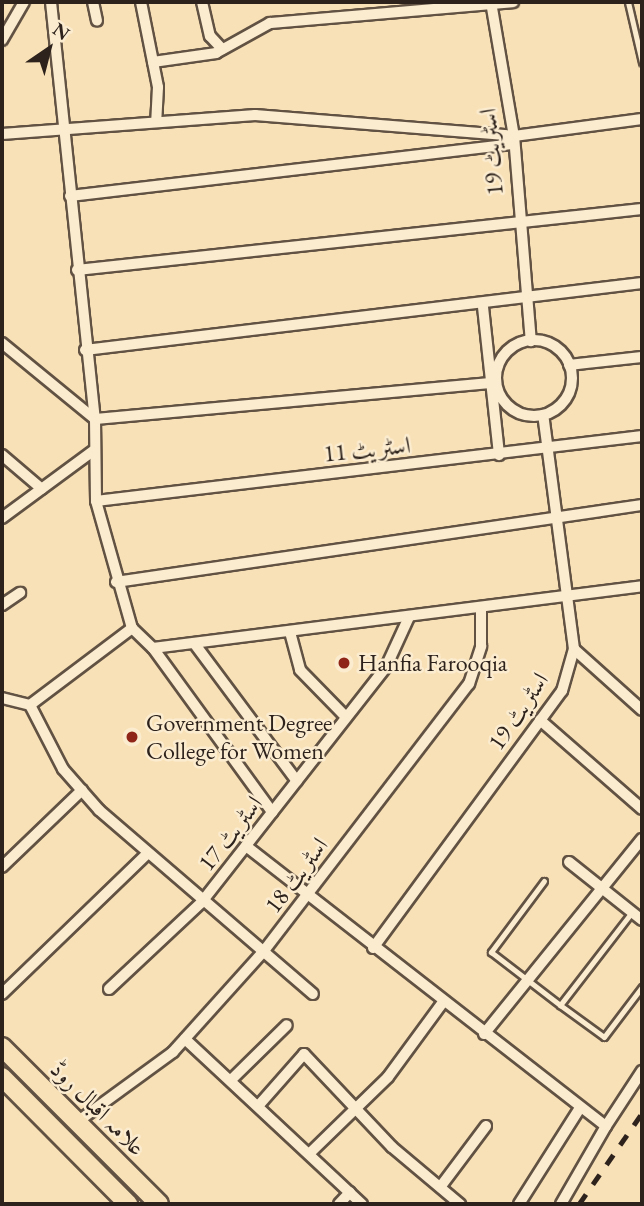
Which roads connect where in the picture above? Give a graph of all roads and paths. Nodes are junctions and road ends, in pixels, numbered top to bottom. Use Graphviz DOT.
graph roads {
  1 [pos="24,2"];
  2 [pos="51,2"];
  3 [pos="93,2"];
  4 [pos="141,2"];
  5 [pos="202,2"];
  6 [pos="513,2"];
  7 [pos="628,2"];
  8 [pos="491,3"];
  9 [pos="97,20"];
  10 [pos="2,40"];
  11 [pos="222,49"];
  12 [pos="153,62"];
  13 [pos="642,62"];
  14 [pos="642,119"];
  15 [pos="156,121"];
  16 [pos="64,127"];
  17 [pos="2,134"];
  18 [pos="514,140"];
  19 [pos="70,196"];
  20 [pos="642,209"];
  21 [pos="518,225"];
  22 [pos="77,270"];
  23 [pos="642,283"];
  24 [pos="527,301"];
  25 [pos="483,307"];
  26 [pos="531,341"];
  27 [pos="2,343"];
  28 [pos="85,350"];
  29 [pos="642,357"];
  30 [pos="569,365"];
  31 [pos="494,383"];
  32 [pos="543,415"];
  33 [pos="95,419"];
  34 [pos="642,436"];
  35 [pos="546,450"];
  36 [pos="93,451"];
  37 [pos="499,455"];
  38 [pos="2,456"];
  39 [pos="42,489"];
  40 [pos="96,501"];
  41 [pos="642,505"];
  42 [pos="553,517"];
  43 [pos="2,518"];
  44 [pos="116,582"];
  45 [pos="641,590"];
  46 [pos="20,593"];
  47 [pos="568,599"];
  48 [pos="2,605"];
  49 [pos="481,608"];
  50 [pos="409,617"];
  51 [pos="132,628"];
  52 [pos="290,632"];
  53 [pos="194,643"];
  54 [pos="153,648"];
  55 [pos="574,649"];
  56 [pos="2,698"];
  57 [pos="30,705"];
  58 [pos="642,710"];
  59 [pos="346,717"];
  60 [pos="540,720"];
  61 [pos="297,781"];
  62 [pos="82,790"];
  63 [pos="642,809"];
  64 [pos="272,812"];
  65 [pos="642,839"];
  66 [pos="246,846"];
  67 [pos="147,854"];
  68 [pos="569,863"];
  69 [pos="2,867"];
  70 [pos="544,881"];
  71 [pos="602,889"];
  72 [pos="307,894"];
  73 [pos="201,903"];
  74 [pos="632,912"];
  75 [pos="642,920"];
  76 [pos="373,948"];
  77 [pos="263,952"];
  78 [pos="527,980"];
  79 [pos="642,987"];
  80 [pos="109,989"];
  81 [pos="2,994"];
  82 [pos="313,994"];
  83 [pos="443,1002"];
  84 [pos="559,1005"];
  85 [pos="287,1025"];
  86 [pos="484,1034"];
  87 [pos="186,1039"];
  88 [pos="2,1047"];
  89 [pos="642,1071"];
  90 [pos="2,1077"];
  91 [pos="231,1080"];
  92 [pos="259,1105"];
  93 [pos="580,1108"];
  94 [pos="354,1110"];
  95 [pos="77,1122"];
  96 [pos="486,1126"];
  97 [pos="606,1126"];
  98 [pos="311,1152"];
  99 [pos="119,1165"];
  100 [pos="105,1180"];
  101 [pos="441,1186"];
  102 [pos="350,1192"];
  103 [pos="128,1204"];
  104 [pos="159,1204"];
  105 [pos="339,1204"];
  106 [pos="362,1204"];
  107 [pos="460,1204"];
  108 [pos="519,1204"];
  109 [pos="561,1204"];
  1 -- 10 [label="street"];
  2 -- 16 [label="street"];
  3 -- 9 [label="street"];
  4 -- 12 [label="street"];
  5 -- 11 [label="street"];
  6 -- 8 [label="street"];
  7 -- 13 [label="lane"];
  8 -- 11 [label="street"];
  8 -- 18 [label="street, اسٹریٹ 19"];
  11 -- 12 [label="street"];
  12 -- 15 [label="street"];
  14 -- 18 [label="street"];
  15 -- 16 [label="street"];
  15 -- 18 [label="street"];
  16 -- 17 [label="street"];
  16 -- 19 [label="street"];
  18 -- 19 [label="street"];
  18 -- 21 [label="street, اسٹریٹ 19"];
  19 -- 22 [label="street"];
  20 -- 21 [label="street"];
  21 -- 22 [label="street"];
  21 -- 24 [label="street, اسٹریٹ 19"];
  22 -- 28 [label="street"];
  23 -- 24 [label="street"];
  24 -- 25 [label="street"];
  24 -- 26 [label="street, اسٹریٹ 19"];
  25 -- 28 [label="street"];
  25 -- 31 [label="street"];
  26 -- 30 [label="street"];
  26 -- 31 [label="street"];
  27 -- 33 [label="street"];
  28 -- 33 [label="street"];
  29 -- 30 [label="street"];
  30 -- 32 [label="street"];
  31 -- 32 [label="street"];
  31 -- 33 [label="street"];
  31 -- 37 [label="street"];
  32 -- 35 [label="street, اسٹریٹ 19"];
  33 -- 36 [label="street"];
  34 -- 35 [label="street, اسٹریٹ 11"];
  35 -- 37 [label="street, اسٹریٹ 11"];
  35 -- 42 [label="street, اسٹریٹ 19"];
  36 -- 39 [label="street"];
  36 -- 40 [label="street"];
  37 -- 40 [label="street, اسٹریٹ 11"];
  38 -- 39 [label="street"];
  39 -- 43 [label="street"];
  40 -- 44 [label="street"];
  41 -- 42 [label="street"];
  42 -- 44 [label="street"];
  42 -- 47 [label="street, اسٹریٹ 19"];
  44 -- 51 [label="street"];
  45 -- 47 [label="street"];
  46 -- 48 [label="street"];
  47 -- 49 [label="street"];
  47 -- 55 [label="street, اسٹریٹ 19"];
  49 -- 50 [label="street"];
  49 -- 72 [label="street, اسٹریٹ 18"];
  50 -- 52 [label="street"];
  50 -- 59 [label="street, اسٹریٹ 17"];
  51 -- 54 [label="street"];
  51 -- 57 [label="street"];
  52 -- 53 [label="street"];
  52 -- 59 [label="street"];
  53 -- 54 [label="street"];
  53 -- 61 [label="street"];
  54 -- 64 [label="street"];
  55 -- 58 [label="street"];
  55 -- 60 [label="street, اسٹریٹ 19"];
  56 -- 57 [label="street"];
  57 -- 62 [label="street"];
  59 -- 61 [label="street, اسٹریٹ 17"];
  60 -- 63 [label="street"];
  60 -- 76 [label="street, اسٹریٹ 19"];
  61 -- 64 [label="street, اسٹریٹ 17"];
  62 -- 67 [label="street"];
  62 -- 69 [label="street"];
  64 -- 66 [label="street, اسٹریٹ 17"];
  65 -- 71 [label="street"];
  66 -- 72 [label="street"];
  66 -- 73 [label="street, اسٹریٹ 17"];
  67 -- 73 [label="street"];
  67 -- 81 [label="street"];
  68 -- 71 [label="street"];
  70 -- 78 [label="lane"];
  71 -- 74 [label="street"];
  71 -- 78 [label="street"];
  72 -- 76 [label="street"];
  72 -- 77 [label="street, اسٹریٹ 18"];
  73 -- 77 [label="street"];
  73 -- 80 [label="street, اسٹریٹ 17"];
  74 -- 75 [label="street"];
  74 -- 84 [label="lane"];
  76 -- 83 [label="street"];
  77 -- 82 [label="street"];
  77 -- 87 [label="street, اسٹریٹ 18"];
  78 -- 84 [label="lane"];
  78 -- 86 [label="street"];
  79 -- 84 [label="lane"];
  83 -- 86 [label="street"];
  83 -- 94 [label="street"];
  85 -- 91 [label="street"];
  86 -- 93 [label="street"];
  87 -- 91 [label="street"];
  87 -- 95 [label="street, اسٹریٹ 18"];
  88 -- 95 [label="main road, علامہ اقبال روڈ"];
  89 -- 97 [label="street"];
  90 -- 100 [label="main road, علامہ اقبال روڈ"];
  91 -- 92 [label="street"];
  92 -- 94 [label="street"];
  92 -- 98 [label="street"];
  93 -- 97 [label="street"];
  93 -- 108 [label="street"];
  94 -- 98 [label="street"];
  94 -- 101 [label="street"];
  95 -- 99 [label="main road, علامہ اقبال روڈ"];
  96 -- 101 [label="street"];
  97 -- 109 [label="street"];
  98 -- 102 [label="street"];
  99 -- 100 [label="main road"];
  99 -- 104 [label="main road, علامہ اقبال روڈ"];
  100 -- 103 [label="main road, علامہ اقبال روڈ"];
  101 -- 107 [label="street"];
  102 -- 105 [label="street"];
  102 -- 106 [label="street"];
}
